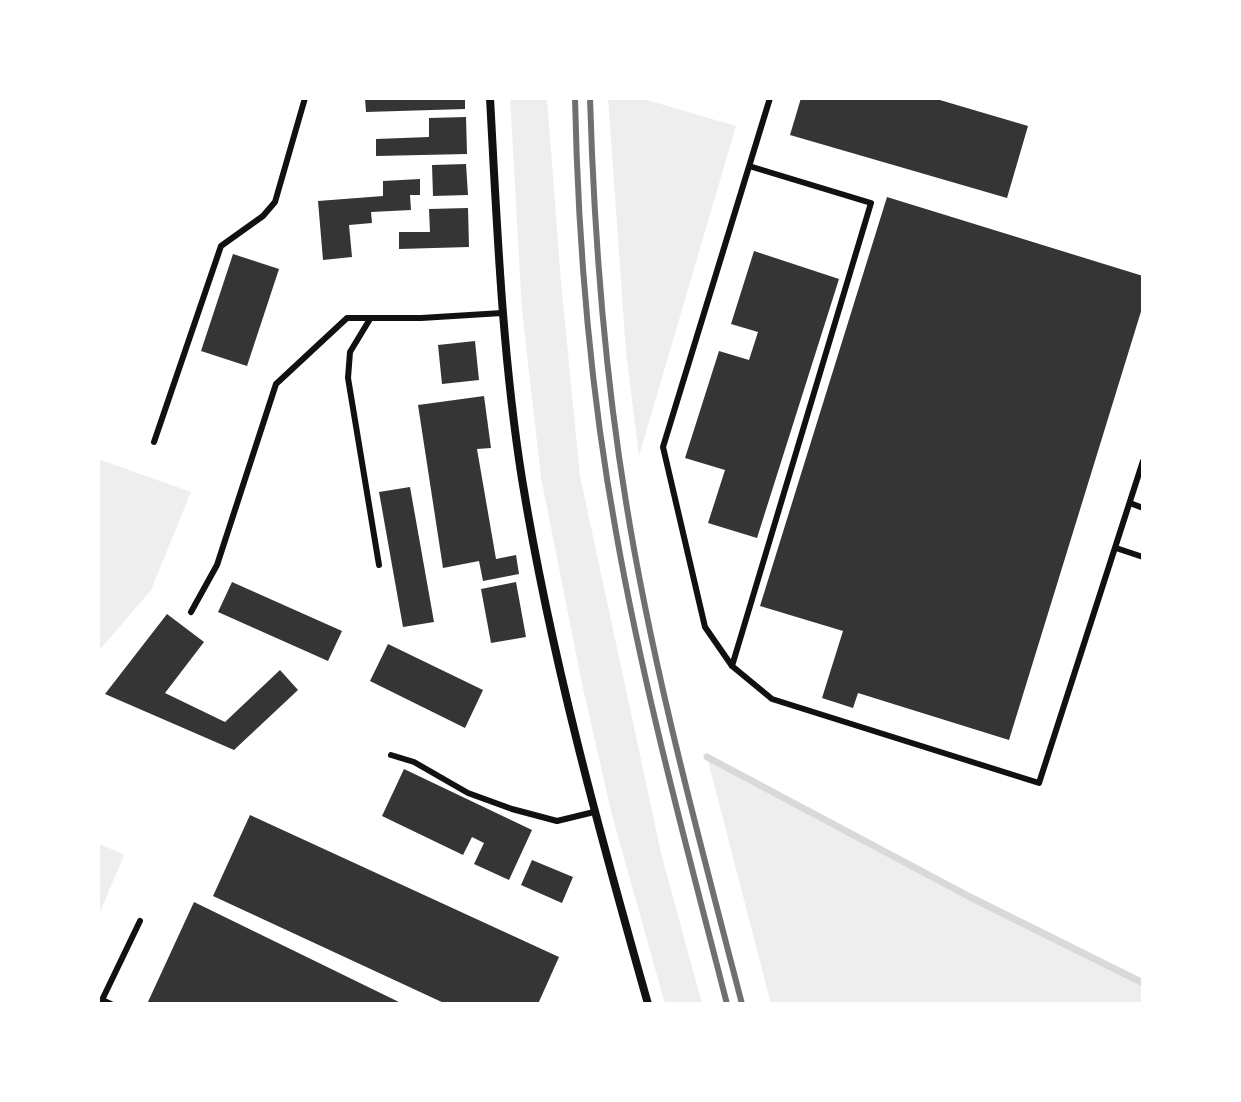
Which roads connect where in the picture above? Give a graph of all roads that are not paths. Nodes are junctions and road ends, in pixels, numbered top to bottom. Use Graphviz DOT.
graph roads {
  1 [pos="305,98"];
  2 [pos="490,98"];
  3 [pos="770,98"];
  4 [pos="749,166"];
  5 [pos="502,313"];
  6 [pos="370,319"];
  7 [pos="154,442"];
  8 [pos="1143,461"];
  9 [pos="1130,503"];
  10 [pos="1143,508"];
  11 [pos="1116,548"];
  12 [pos="1143,557"];
  13 [pos="379,565"];
  14 [pos="191,612"];
  15 [pos="732,666"];
  16 [pos="391,755"];
  17 [pos="594,812"];
  18 [pos="140,921"];
  19 [pos="111,1004"];
  20 [pos="648,1004"];
  1 -- 7 [label="lane"];
  2 -- 5 [label="street"];
  3 -- 4 [label="lane"];
  4 -- 15 [label="lane"];
  4 -- 15 [label="lane"];
  5 -- 6 [label="lane"];
  5 -- 17 [label="street"];
  6 -- 13 [label="lane"];
  6 -- 14 [label="lane"];
  8 -- 9 [label="lane"];
  9 -- 10 [label="lane"];
  9 -- 11 [label="lane"];
  11 -- 12 [label="lane"];
  11 -- 15 [label="lane"];
  16 -- 17 [label="lane"];
  17 -- 20 [label="street"];
  18 -- 19 [label="lane"];
}
